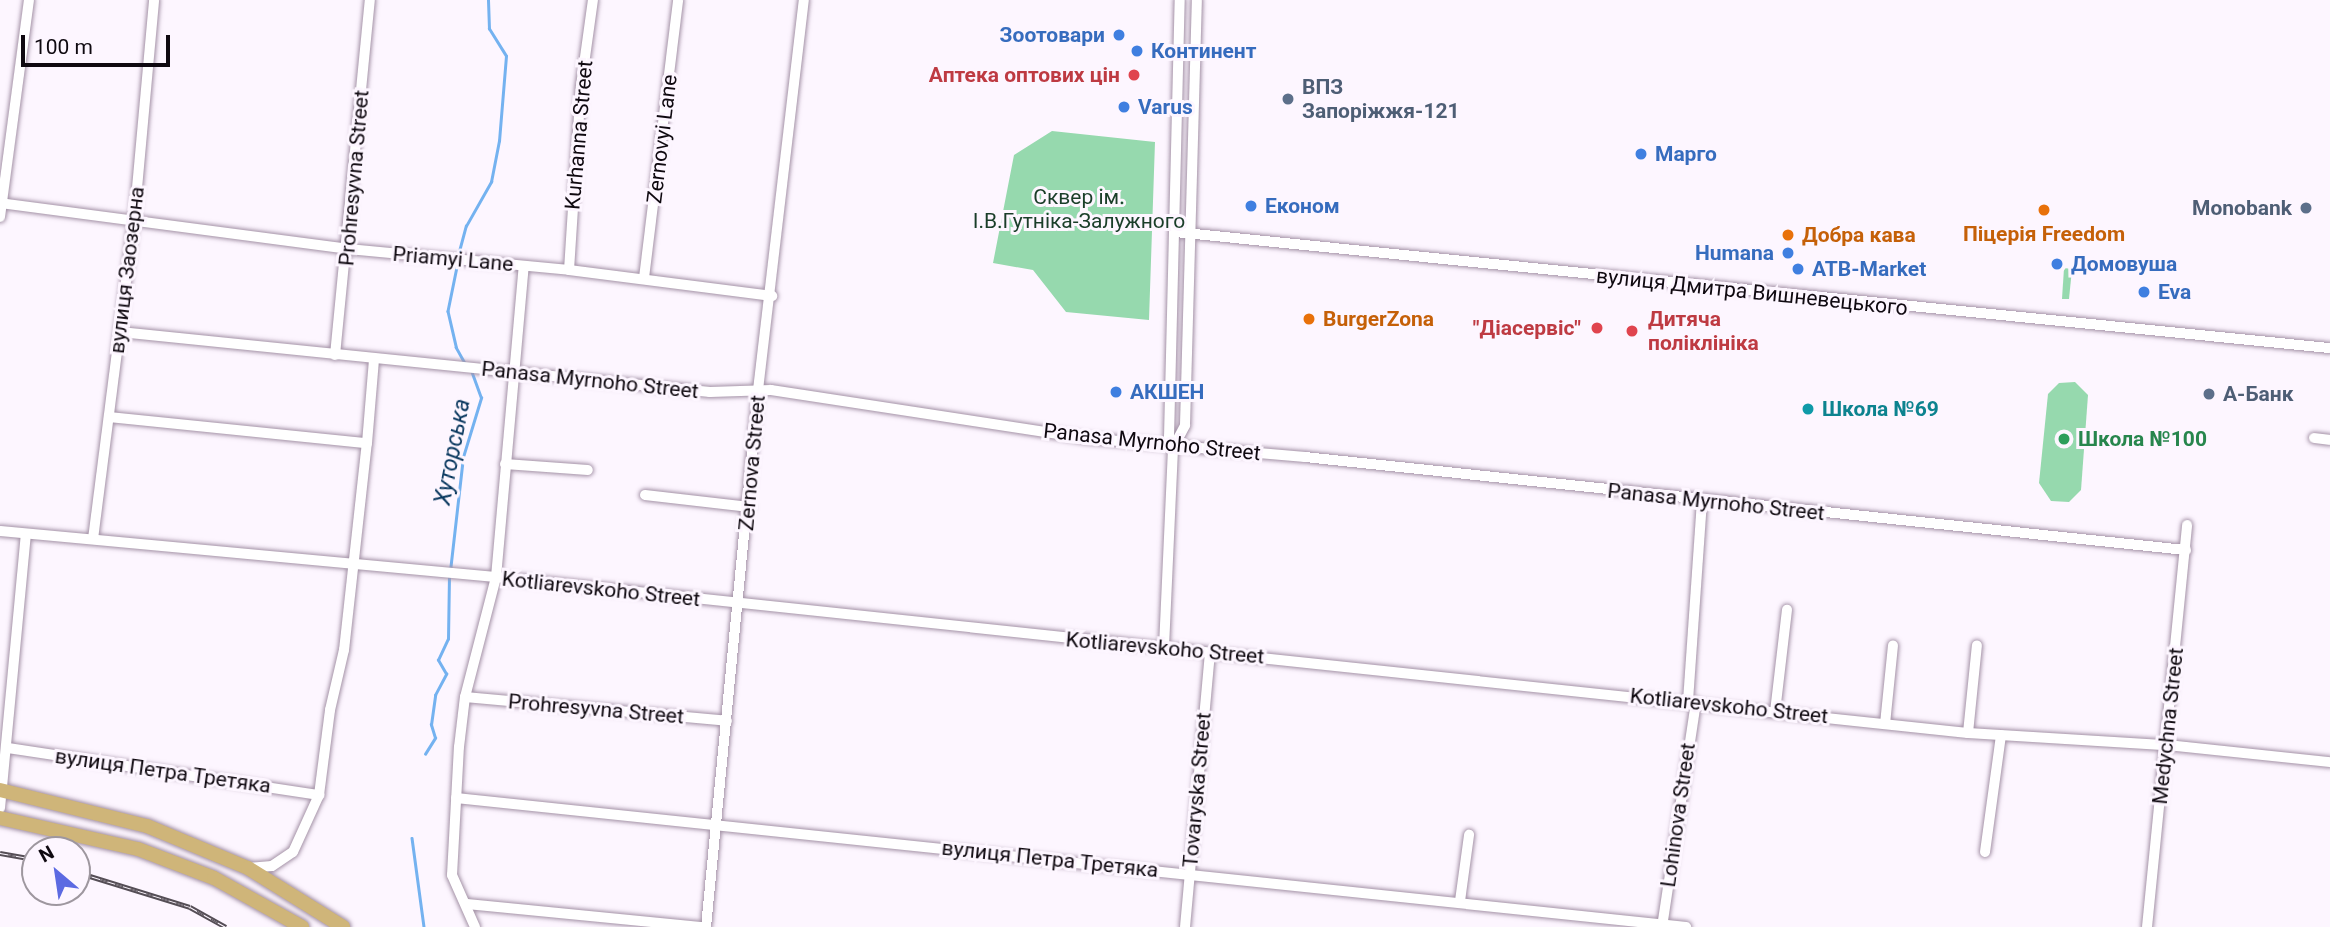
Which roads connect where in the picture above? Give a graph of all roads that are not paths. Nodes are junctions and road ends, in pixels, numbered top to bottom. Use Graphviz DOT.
graph roads {
  1 [pos="29,0"];
  2 [pos="154,0"];
  3 [pos="370,0"];
  4 [pos="593,0"];
  5 [pos="678,0"];
  6 [pos="804,0"];
  7 [pos="1180,0"];
  8 [pos="1197,0"];
  9 [pos="1174,195"];
  10 [pos="1191,197"];
  11 [pos="1,203"];
  12 [pos="0,216"];
  13 [pos="134,222"];
  14 [pos="1175,232"];
  15 [pos="1193,232"];
  16 [pos="348,249"];
  17 [pos="524,266"];
  18 [pos="569,270"];
  19 [pos="643,278"];
  20 [pos="772,296"];
  21 [pos="120,332"];
  22 [pos="2330,348"];
  23 [pos="335,355"];
  24 [pos="374,360"];
  25 [pos="512,372"];
  26 [pos="758,390"];
  27 [pos="109,417"];
  28 [pos="2314,438"];
  29 [pos="2330,440"];
  30 [pos="368,443"];
  31 [pos="1173,448"];
  32 [pos="505,464"];
  33 [pos="588,470"];
  34 [pos="645,495"];
  35 [pos="1702,501"];
  36 [pos="749,507"];
  37 [pos="2187,525"];
  38 [pos="0,531"];
  39 [pos="26,534"];
  40 [pos="93,538"];
  41 [pos="2186,550"];
  42 [pos="354,565"];
  43 [pos="496,578"];
  44 [pos="739,604"];
  45 [pos="1787,610"];
  46 [pos="1893,645"];
  47 [pos="1977,645"];
  48 [pos="1164,647"];
  49 [pos="1210,653"];
  50 [pos="465,697"];
  51 [pos="1692,702"];
  52 [pos="1775,712"];
  53 [pos="727,721"];
  54 [pos="1885,724"];
  55 [pos="1968,733"];
  56 [pos="2001,735"];
  57 [pos="2167,745"];
  58 [pos="8,748"];
  59 [pos="2330,762"];
  60 [pos="1,790"];
  61 [pos="319,794"];
  62 [pos="456,798"];
  63 [pos="0,808"];
  64 [pos="0,818"];
  65 [pos="717,823"];
  66 [pos="1469,835"];
  67 [pos="1985,852"];
  68 [pos="248,868"];
  69 [pos="1189,875"];
  70 [pos="1460,901"];
  71 [pos="467,904"];
  72 [pos="1662,926"];
  73 [pos="302,927"];
  74 [pos="343,927"];
  75 [pos="475,927"];
  76 [pos="704,927"];
  77 [pos="1185,927"];
  78 [pos="1686,927"];
  79 [pos="2147,927"];
  1 -- 11 [label="street"];
  2 -- 13 [label="street, вулиця Заозерна"];
  3 -- 16 [label="street, Prohresyvna Street"];
  4 -- 18 [label="street, Kurhanna Street"];
  5 -- 19 [label="street, Zernovyi Lane"];
  6 -- 20 [label="street, Zernova Street"];
  7 -- 9 [label="street"];
  8 -- 10 [label="street"];
  9 -- 10 [label="street"];
  9 -- 14 [label="street"];
  10 -- 15 [label="street"];
  11 -- 12 [label="street"];
  11 -- 13 [label="street, Priamyi Lane"];
  13 -- 16 [label="street, Priamyi Lane"];
  13 -- 21 [label="street, вулиця Заозерна"];
  14 -- 15 [label="street, вулиця Дмитра Вишневецького"];
  14 -- 31 [label="street"];
  15 -- 22 [label="street, вулиця Дмитра Вишневецького"];
  15 -- 31 [label="street"];
  16 -- 17 [label="street, Priamyi Lane"];
  16 -- 23 [label="street, Prohresyvna Street"];
  17 -- 18 [label="street, Priamyi Lane"];
  17 -- 25 [label="street"];
  18 -- 19 [label="street, Priamyi Lane"];
  19 -- 20 [label="street, Priamyi Lane"];
  20 -- 26 [label="street, Zernova Street"];
  21 -- 23 [label="street, Panasa Myrnoho Street"];
  21 -- 27 [label="street, вулиця Заозерна"];
  23 -- 24 [label="street, Panasa Myrnoho Street"];
  24 -- 25 [label="street, Panasa Myrnoho Street"];
  24 -- 30 [label="street"];
  25 -- 26 [label="street, Panasa Myrnoho Street"];
  25 -- 32 [label="street"];
  26 -- 31 [label="street, Panasa Myrnoho Street"];
  26 -- 36 [label="street, Zernova Street"];
  27 -- 30 [label="street"];
  27 -- 40 [label="street, вулиця Заозерна"];
  28 -- 29 [label="street"];
  30 -- 42 [label="street"];
  31 -- 35 [label="street, Panasa Myrnoho Street"];
  31 -- 48 [label="street"];
  32 -- 33 [label="street"];
  32 -- 43 [label="street"];
  34 -- 36 [label="street"];
  35 -- 41 [label="street, Panasa Myrnoho Street"];
  35 -- 51 [label="street, Lohinova Street"];
  36 -- 44 [label="street, Zernova Street"];
  37 -- 41 [label="street, Medychna Street"];
  38 -- 39 [label="street, Kotliarevskoho Street"];
  39 -- 40 [label="street, Kotliarevskoho Street"];
  39 -- 58 [label="street"];
  40 -- 42 [label="street, Kotliarevskoho Street"];
  41 -- 57 [label="street, Medychna Street"];
  42 -- 43 [label="street, Kotliarevskoho Street"];
  42 -- 61 [label="street"];
  43 -- 44 [label="street, Kotliarevskoho Street"];
  43 -- 50 [label="street"];
  44 -- 48 [label="street, Kotliarevskoho Street"];
  44 -- 53 [label="street, Zernova Street"];
  45 -- 52 [label="street"];
  46 -- 54 [label="street"];
  47 -- 55 [label="street"];
  48 -- 49 [label="street, Kotliarevskoho Street"];
  49 -- 51 [label="street, Kotliarevskoho Street"];
  49 -- 69 [label="street, Tovaryska Street"];
  50 -- 53 [label="street, Prohresyvna Street"];
  50 -- 62 [label="street"];
  51 -- 52 [label="street, Kotliarevskoho Street"];
  51 -- 72 [label="street, Lohinova Street"];
  52 -- 54 [label="street, Kotliarevskoho Street"];
  53 -- 65 [label="street, Zernova Street"];
  54 -- 55 [label="street, Kotliarevskoho Street"];
  55 -- 56 [label="street, Kotliarevskoho Street"];
  56 -- 57 [label="street, Kotliarevskoho Street"];
  56 -- 67 [label="street"];
  57 -- 59 [label="street, Kotliarevskoho Street"];
  57 -- 79 [label="street, Medychna Street"];
  58 -- 60 [label="street"];
  58 -- 61 [label="street, вулиця Петра Третяка"];
  60 -- 63 [label="street"];
  60 -- 68 [label="main road"];
  61 -- 68 [label="street"];
  62 -- 65 [label="street, вулиця Петра Третяка"];
  62 -- 71 [label="street"];
  64 -- 73 [label="main road"];
  65 -- 69 [label="street, вулиця Петра Третяка"];
  65 -- 76 [label="street, Zernova Street"];
  66 -- 70 [label="street"];
  68 -- 74 [label="main road"];
  69 -- 70 [label="street, вулиця Петра Третяка"];
  69 -- 77 [label="street, Tovaryska Street"];
  70 -- 72 [label="street, вулиця Петра Третяка"];
  71 -- 75 [label="street"];
  71 -- 76 [label="street"];
  72 -- 78 [label="street, вулиця Петра Третяка"];
}
